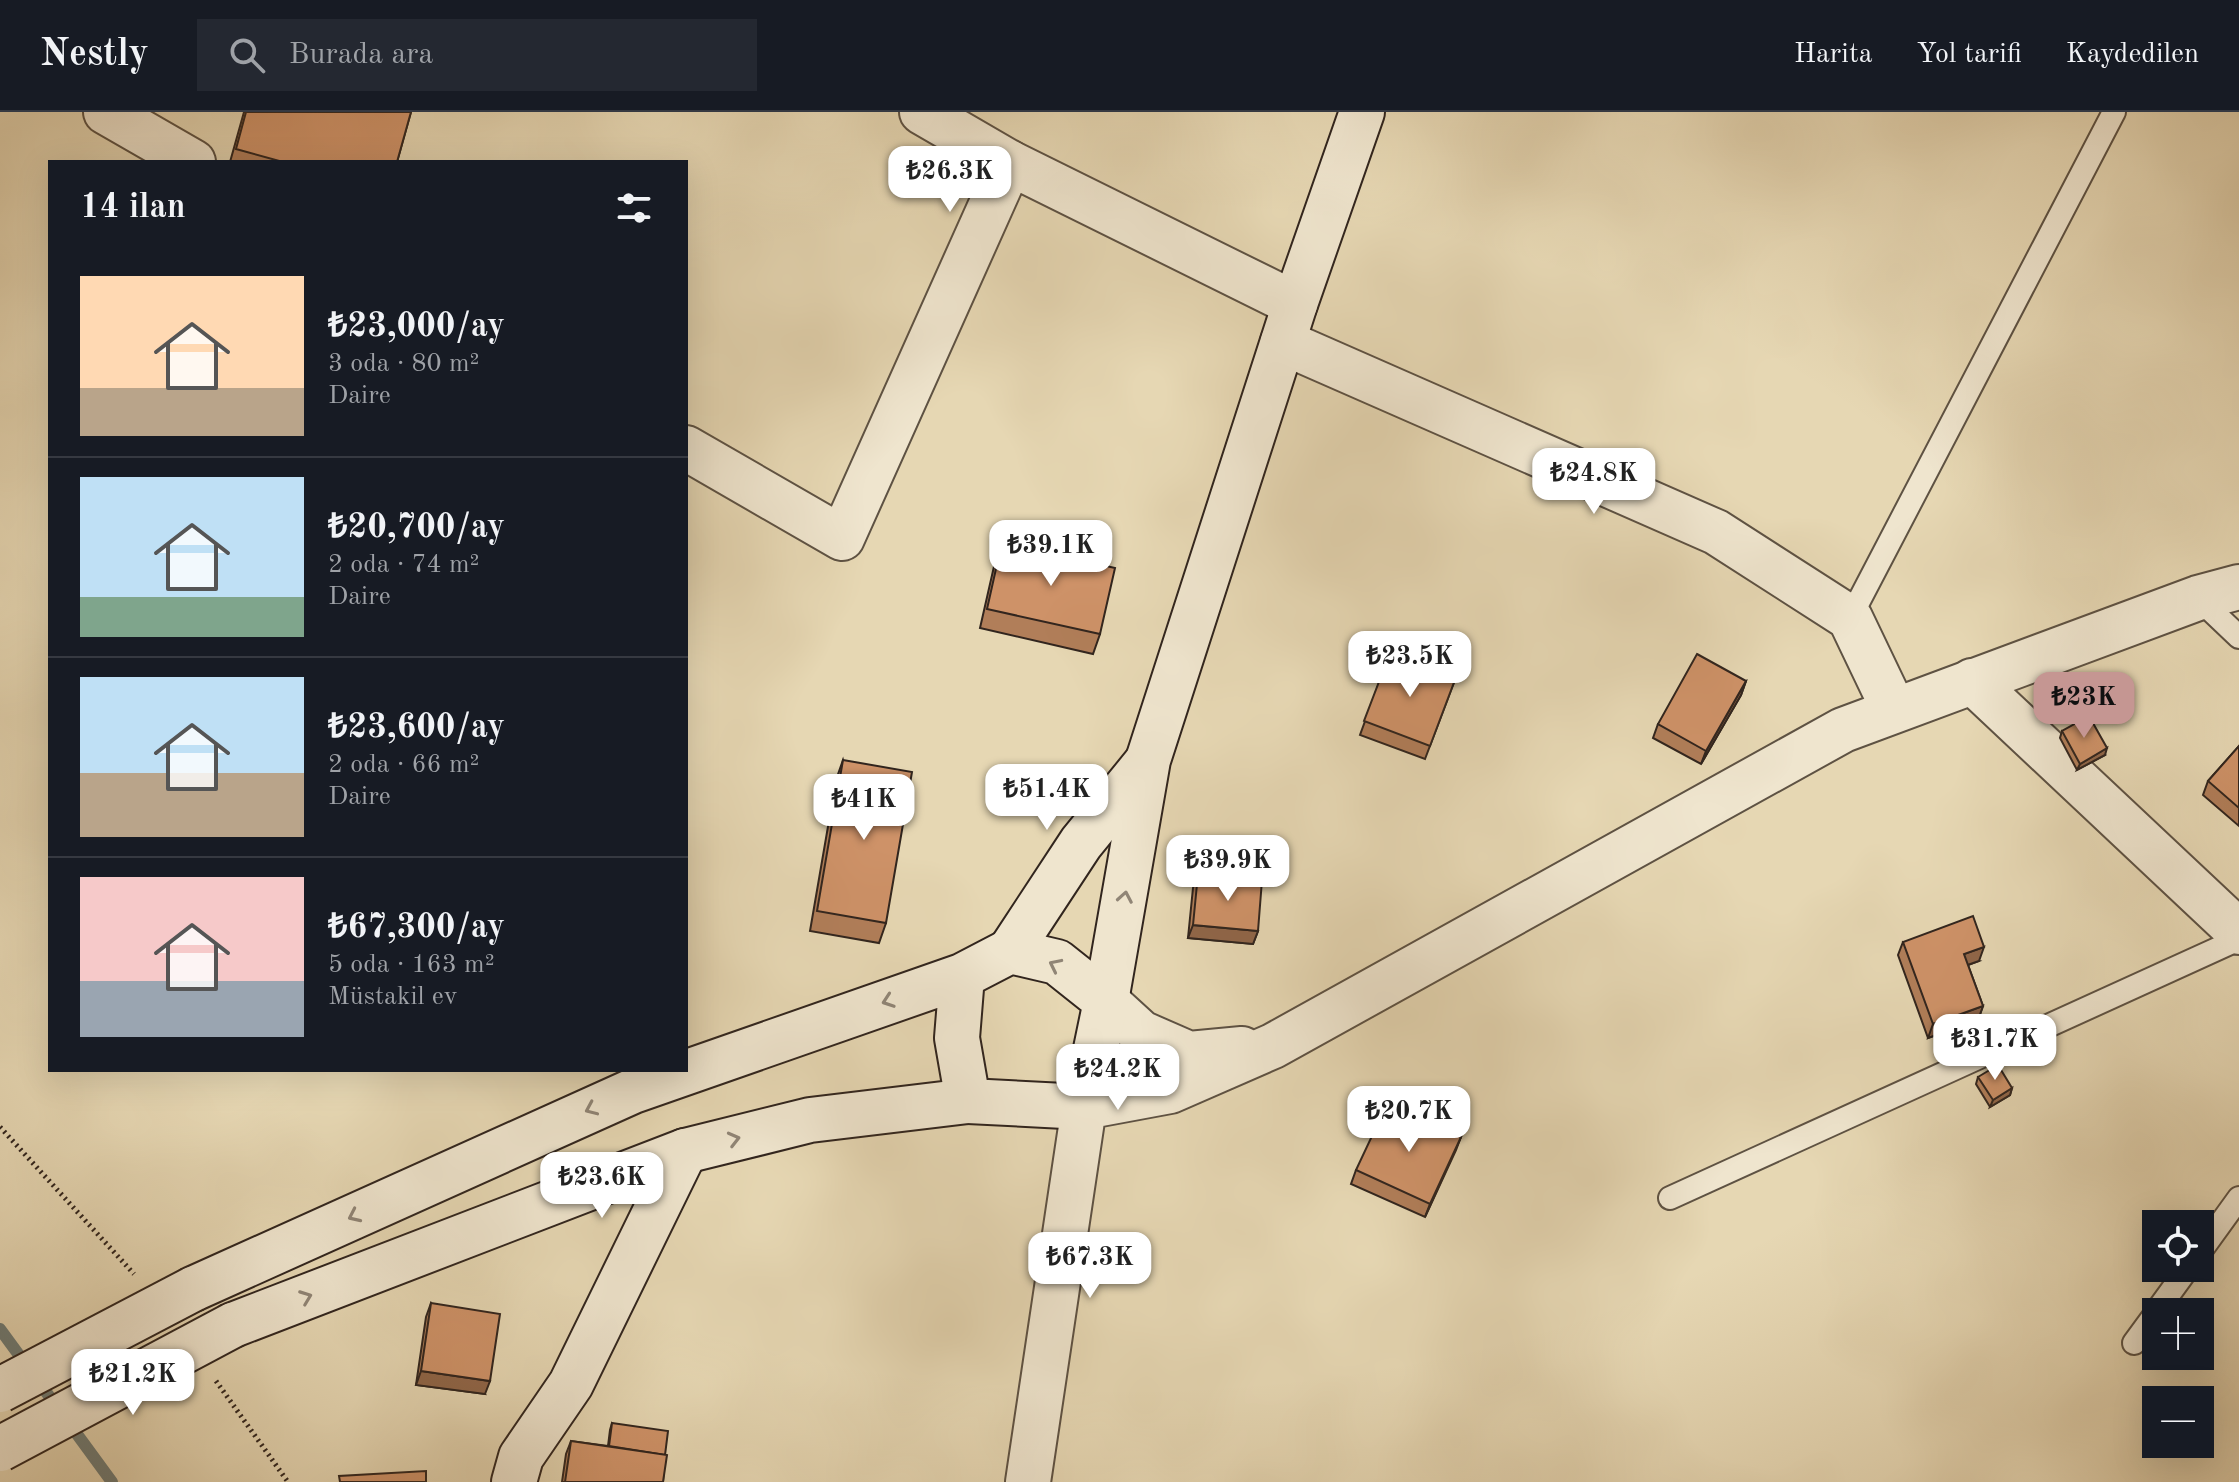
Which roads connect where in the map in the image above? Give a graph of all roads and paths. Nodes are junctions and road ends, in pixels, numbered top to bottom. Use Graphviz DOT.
graph roads {
  1 [pos="106,112"];
  2 [pos="922,112"];
  3 [pos="1362,112"];
  4 [pos="2114,112"];
  5 [pos="190,160"];
  6 [pos="1010,163"];
  7 [pos="1289,323"];
  8 [pos="688,449"];
  9 [pos="2219,592"];
  10 [pos="1850,618"];
  11 [pos="2239,637"];
  12 [pos="1972,681"];
  13 [pos="1894,710"];
  14 [pos="1148,760"];
  15 [pos="2239,932"];
  16 [pos="2239,939"];
  17 [pos="1010,951"];
  18 [pos="962,976"];
  19 [pos="1106,1001"];
  20 [pos="1273,1046"];
  21 [pos="687,1072"];
  22 [pos="688,1072"];
  23 [pos="968,1101"];
  24 [pos="1084,1107"];
  25 [pos="685,1151"];
  26 [pos="1670,1198"];
  27 [pos="2239,1198"];
  28 [pos="2214,1233"];
  29 [pos="2142,1332"];
  30 [pos="2134,1343"];
  31 [pos="0,1390"];
  32 [pos="0,1449"];
  33 [pos="514,1482"];
  34 [pos="1028,1482"];
  1 -- 5 [label="street"];
  2 -- 6 [label="street"];
  3 -- 7 [label="street"];
  4 -- 10 [label="lane"];
  6 -- 7 [label="street"];
  6 -- 8 [label="street"];
  7 -- 10 [label="street"];
  7 -- 14 [label="street"];
  9 -- 11 [label="lane"];
  9 -- 12 [label="street"];
  10 -- 13 [label="street"];
  12 -- 13 [label="street"];
  12 -- 15 [label="street"];
  13 -- 20 [label="street"];
  14 -- 17 [label="street"];
  19 -- 14 [label="street, one-way"];
  16 -- 26 [label="lane"];
  17 -- 18 [label="street"];
  19 -- 17 [label="street, one-way"];
  18 -- 22 [label="street, one-way, bridge"];
  18 -- 23 [label="street"];
  19 -- 20 [label="street"];
  19 -- 24 [label="street"];
  20 -- 24 [label="street"];
  21 -- 31 [label="street, one-way, bridge"];
  23 -- 24 [label="street"];
  25 -- 23 [label="street, one-way"];
  24 -- 34 [label="street"];
  32 -- 25 [label="street, one-way, bridge"];
  25 -- 33 [label="street"];
  27 -- 28 [label="lane"];
  29 -- 30 [label="lane"];
}
